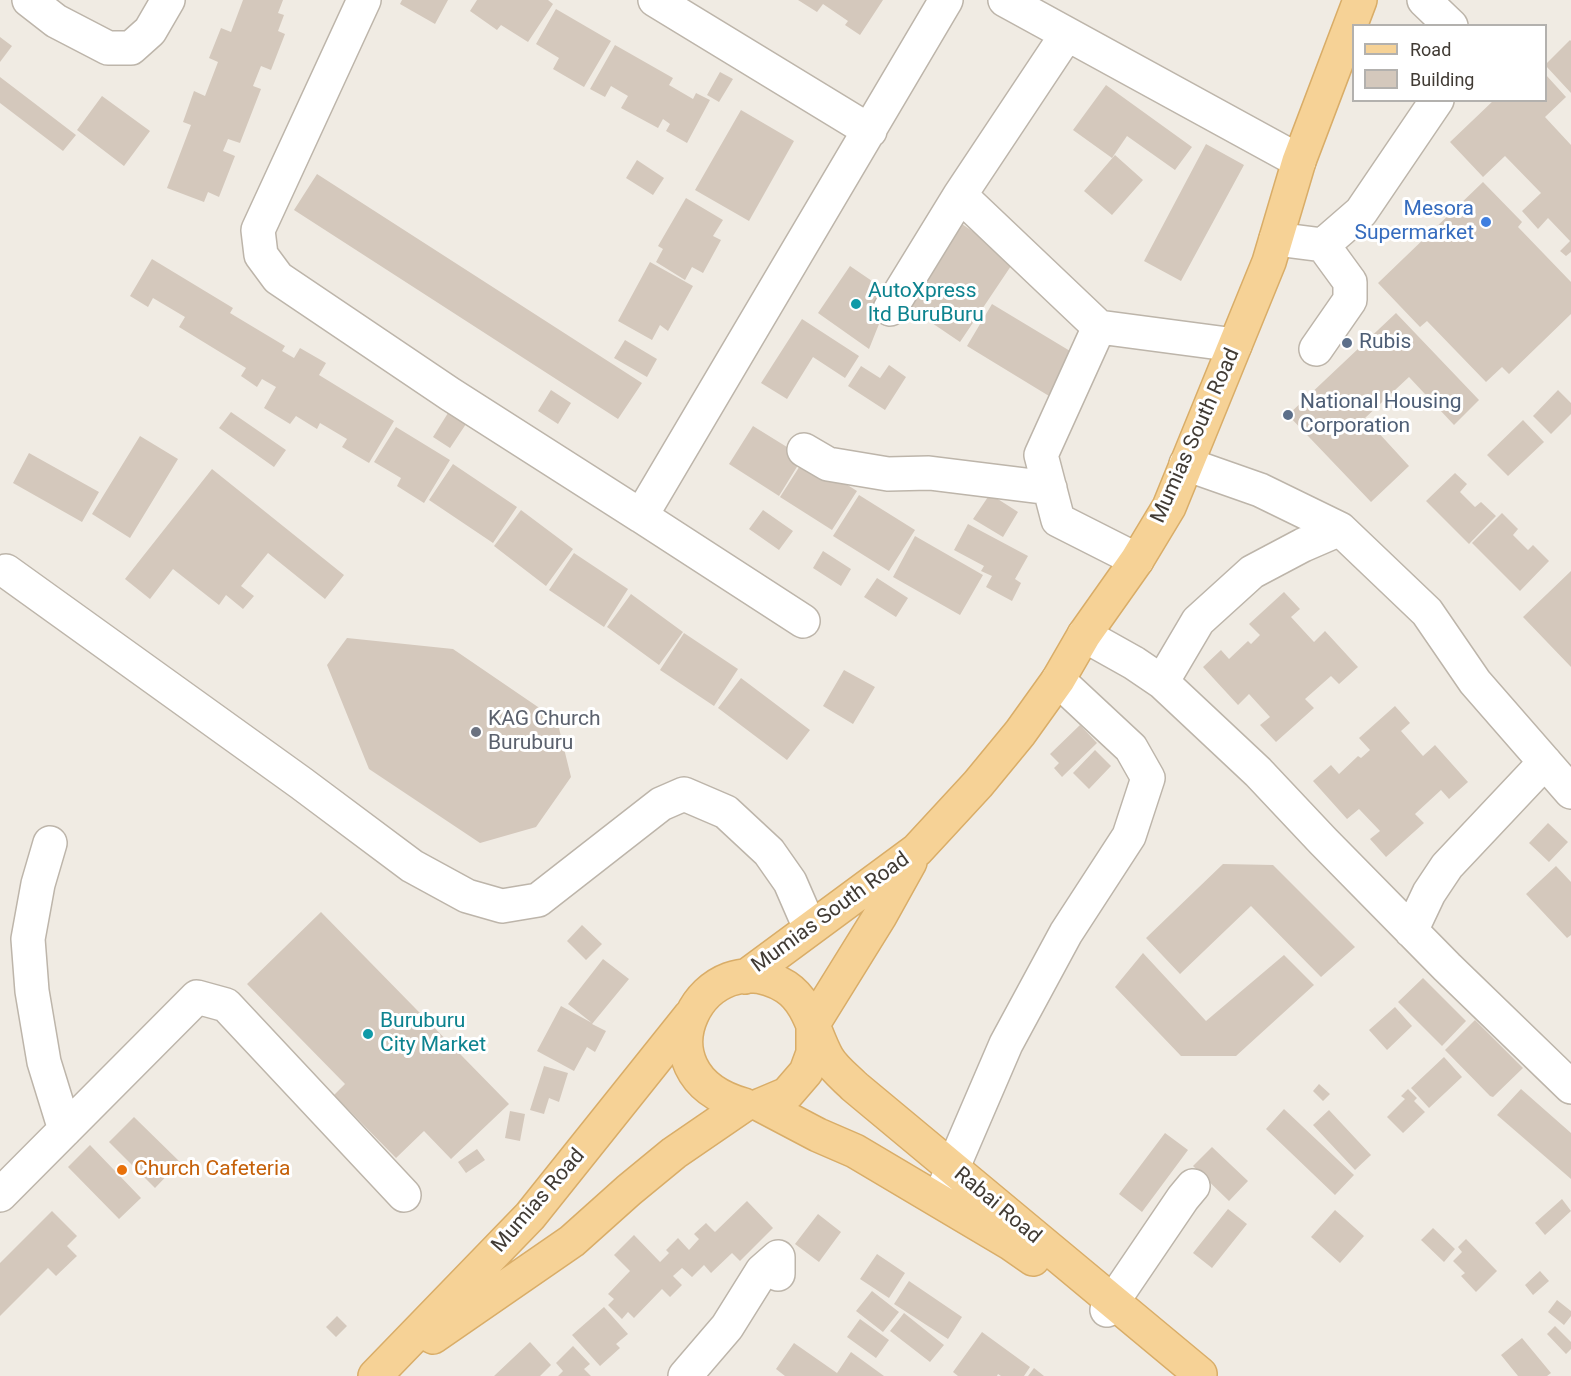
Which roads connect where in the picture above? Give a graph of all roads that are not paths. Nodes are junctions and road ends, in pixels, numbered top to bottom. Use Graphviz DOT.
graph roads {
  1 [pos="29,0"];
  2 [pos="168,0"];
  3 [pos="364,0"];
  4 [pos="655,0"];
  5 [pos="946,0"];
  6 [pos="1005,0"];
  7 [pos="1360,0"];
  8 [pos="1424,0"];
  9 [pos="1449,24"];
  10 [pos="1067,34"];
  11 [pos="1436,102"];
  12 [pos="870,131"];
  13 [pos="1299,161"];
  14 [pos="960,195"];
  15 [pos="1276,239"];
  16 [pos="1323,245"];
  17 [pos="890,309"];
  18 [pos="1099,327"];
  19 [pos="1235,345"];
  20 [pos="1316,349"];
  21 [pos="804,450"];
  22 [pos="1186,464"];
  23 [pos="1050,488"];
  24 [pos="641,516"];
  25 [pos="1341,529"];
  26 [pos="1137,560"];
  27 [pos="6,571"];
  28 [pos="804,621"];
  29 [pos="1084,634"];
  30 [pos="1058,680"];
  31 [pos="1162,682"];
  32 [pos="1545,762"];
  33 [pos="1571,792"];
  34 [pos="50,843"];
  35 [pos="917,850"];
  36 [pos="810,928"];
  37 [pos="1412,931"];
  38 [pos="745,976"];
  39 [pos="690,1016"];
  40 [pos="813,1024"];
  41 [pos="1571,1087"];
  42 [pos="752,1105"];
  43 [pos="65,1130"];
  44 [pos="952,1168"];
  45 [pos="1193,1186"];
  46 [pos="0,1195"];
  47 [pos="404,1195"];
  48 [pos="938,1202"];
  49 [pos="778,1274"];
  50 [pos="1110,1306"];
  51 [pos="1201,1375"];
  52 [pos="376,1376"];
  53 [pos="684,1376"];
  1 -- 2 [label="street"];
  3 -- 24 [label="street"];
  4 -- 12 [label="street"];
  5 -- 12 [label="street"];
  6 -- 10 [label="street"];
  7 -- 13 [label="main road, Mumias South Road"];
  8 -- 9 [label="street"];
  10 -- 13 [label="street"];
  10 -- 14 [label="street"];
  11 -- 16 [label="street"];
  12 -- 24 [label="street"];
  13 -- 15 [label="main road, Mumias South Road"];
  14 -- 17 [label="street"];
  14 -- 18 [label="street"];
  15 -- 16 [label="street"];
  15 -- 19 [label="main road, Mumias South Road"];
  16 -- 20 [label="street"];
  18 -- 19 [label="street"];
  18 -- 23 [label="street"];
  19 -- 22 [label="main road, Mumias South Road"];
  21 -- 23 [label="street"];
  22 -- 25 [label="street"];
  22 -- 26 [label="main road, Mumias South Road"];
  23 -- 26 [label="street"];
  24 -- 28 [label="street"];
  25 -- 31 [label="street"];
  25 -- 32 [label="street"];
  26 -- 29 [label="main road, Mumias South Road"];
  27 -- 36 [label="street"];
  29 -- 30 [label="main road, Mumias South Road"];
  29 -- 31 [label="street"];
  30 -- 35 [label="main road, Mumias South Road"];
  30 -- 44 [label="street"];
  31 -- 37 [label="street"];
  32 -- 33 [label="street"];
  32 -- 37 [label="street"];
  34 -- 43 [label="street"];
  35 -- 36 [label="main road, Mumias South Road"];
  35 -- 40 [label="main road, Mumias South Road"];
  36 -- 38 [label="main road, Mumias South Road"];
  37 -- 41 [label="street"];
  38 -- 39 [label="main road"];
  38 -- 40 [label="main road"];
  39 -- 42 [label="main road"];
  39 -- 52 [label="main road, Mumias Road"];
  40 -- 42 [label="main road"];
  40 -- 44 [label="main road, Rabai Road"];
  42 -- 48 [label="main road, Rabai Road"];
  42 -- 52 [label="main road, Mumias Road"];
  43 -- 46 [label="street"];
  43 -- 47 [label="street"];
  44 -- 48 [label="street"];
  44 -- 50 [label="main road, Rabai Road"];
  45 -- 50 [label="street"];
  48 -- 50 [label="main road, Rabai Road"];
  49 -- 53 [label="street"];
  50 -- 51 [label="main road, Rabai Road"];
}
